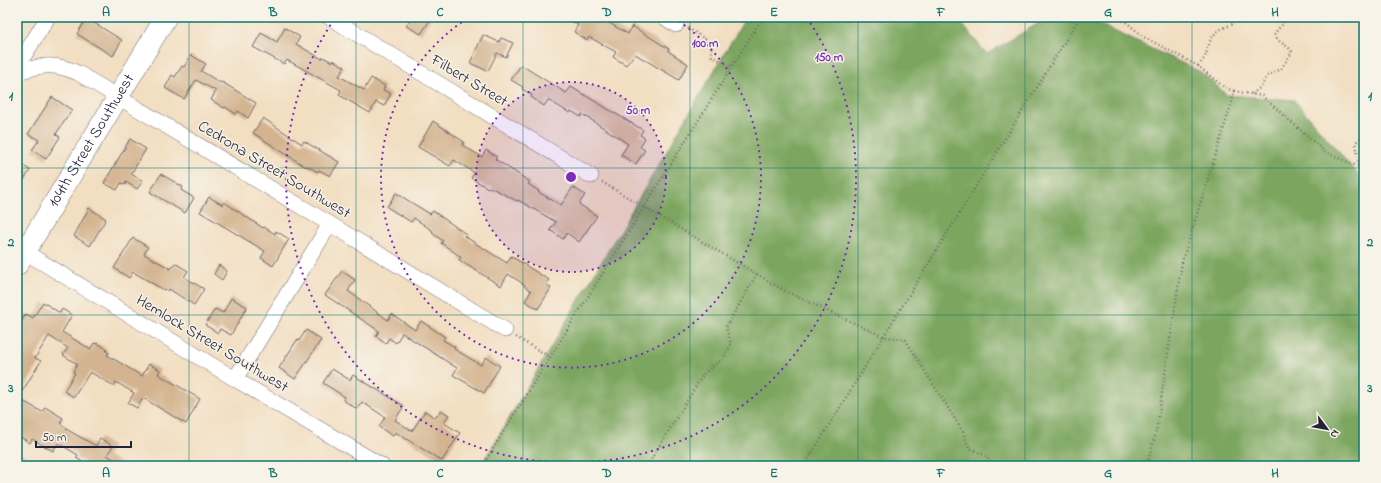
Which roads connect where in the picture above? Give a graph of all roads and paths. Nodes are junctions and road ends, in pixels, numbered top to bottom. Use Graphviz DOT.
graph roads {
  1 [pos="48,17"];
  2 [pos="166,17"];
  3 [pos="329,17"];
  4 [pos="664,17"];
  5 [pos="763,17"];
  6 [pos="1080,17"];
  7 [pos="1115,17"];
  8 [pos="1238,17"];
  9 [pos="1284,17"];
  10 [pos="676,25"];
  11 [pos="1198,66"];
  12 [pos="17,67"];
  13 [pos="731,67"];
  14 [pos="17,72"];
  15 [pos="1234,91"];
  16 [pos="1252,94"];
  17 [pos="118,98"];
  18 [pos="1364,135"];
  19 [pos="1359,165"];
  20 [pos="1364,169"];
  21 [pos="591,176"];
  22 [pos="644,208"];
  23 [pos="330,224"];
  24 [pos="21,259"];
  25 [pos="757,274"];
  26 [pos="505,330"];
  27 [pos="884,337"];
  28 [pos="550,357"];
  29 [pos="235,379"];
  30 [pos="382,466"];
  31 [pos="482,466"];
  32 [pos="647,466"];
  33 [pos="804,466"];
  34 [pos="992,466"];
  35 [pos="1147,466"];
  1 -- 12 [label="street"];
  2 -- 17 [label="street, 104th Street Southwest"];
  3 -- 21 [label="street, Filbert Street"];
  4 -- 10 [label="street"];
  5 -- 13 [label="path"];
  6 -- 27 [label="path"];
  7 -- 11 [label="path"];
  8 -- 11 [label="path"];
  9 -- 16 [label="path"];
  10 -- 13 [label="path"];
  11 -- 15 [label="path"];
  13 -- 22 [label="path"];
  14 -- 17 [label="street, Cedrona Street Southwest"];
  15 -- 16 [label="path"];
  15 -- 35 [label="path"];
  16 -- 19 [label="path"];
  17 -- 23 [label="street, Cedrona Street Southwest"];
  17 -- 24 [label="street, 104th Street Southwest"];
  18 -- 19 [label="path"];
  19 -- 20 [label="path"];
  21 -- 22 [label="path"];
  22 -- 25 [label="path"];
  22 -- 28 [label="path"];
  23 -- 26 [label="street, Cedrona Street Southwest"];
  23 -- 29 [label="street"];
  24 -- 29 [label="street, Hemlock Street Southwest"];
  25 -- 27 [label="path"];
  25 -- 32 [label="path"];
  26 -- 28 [label="path"];
  27 -- 33 [label="path"];
  27 -- 34 [label="path"];
  28 -- 31 [label="path"];
  29 -- 30 [label="street, Hemlock Street Southwest"];
}
